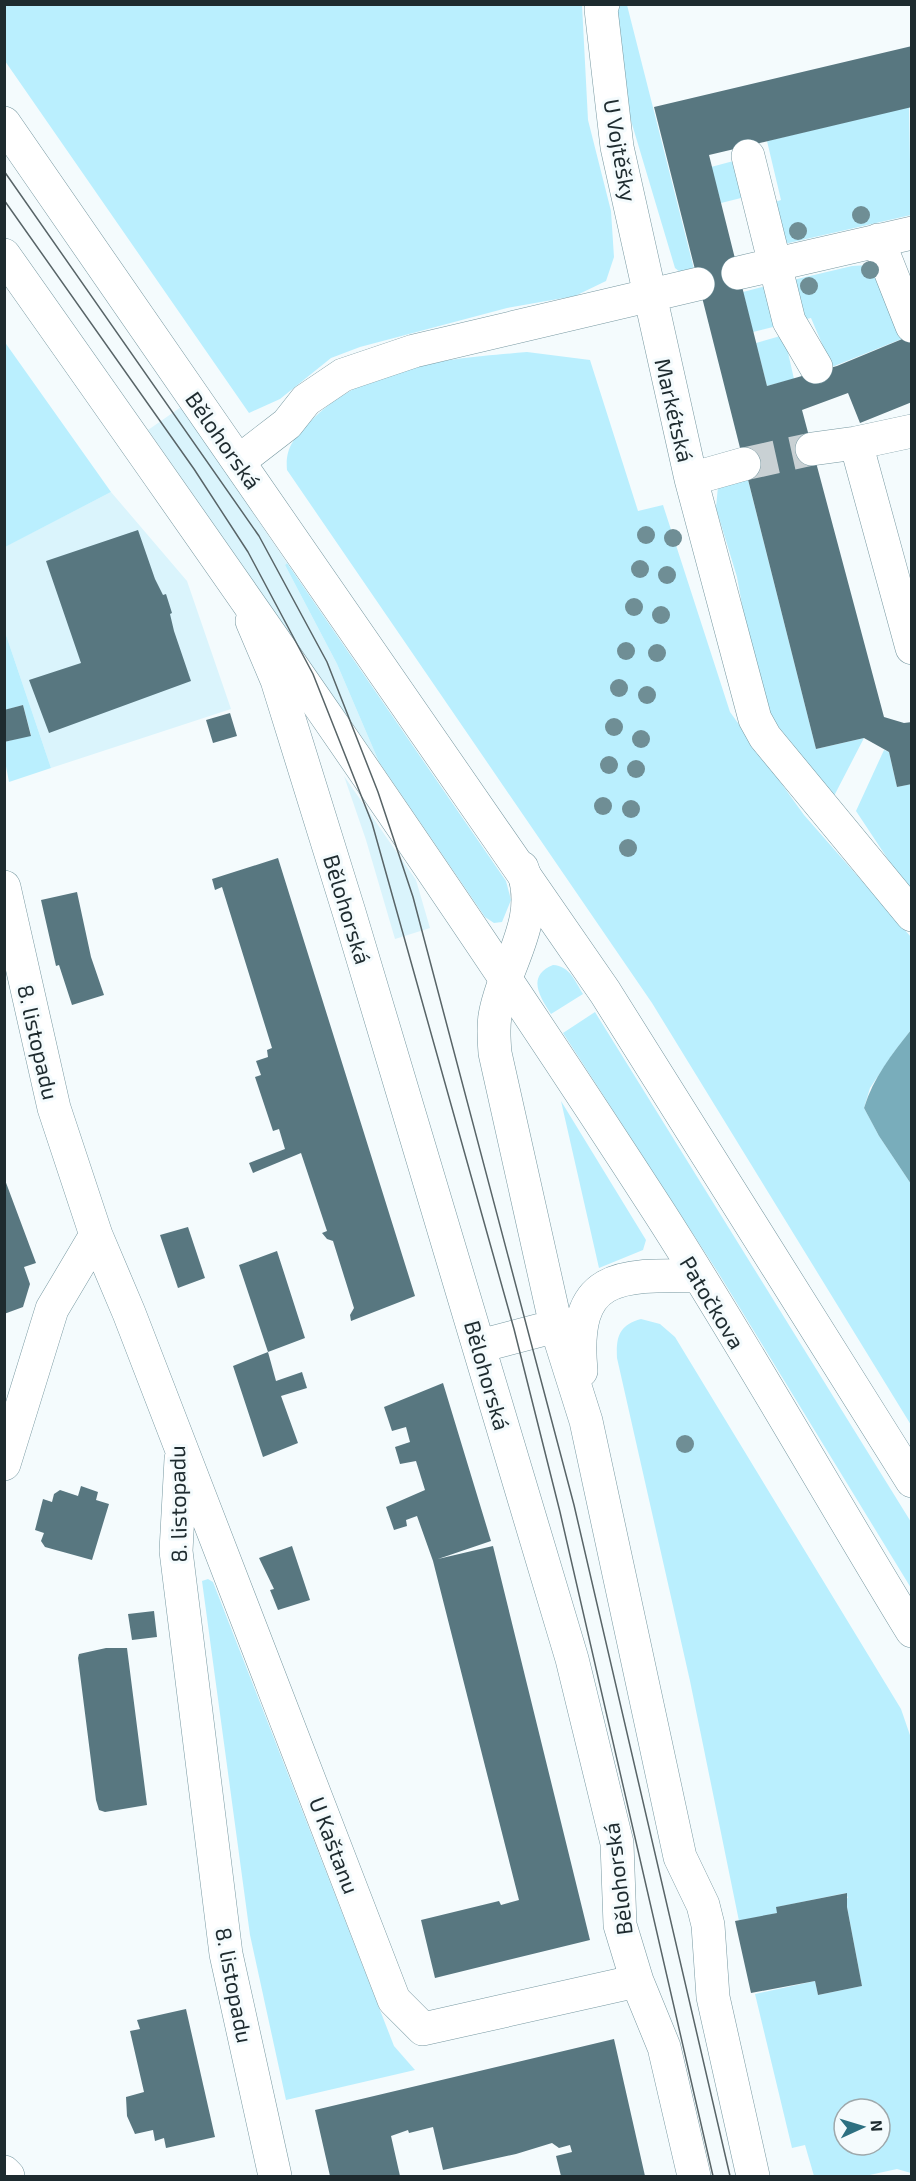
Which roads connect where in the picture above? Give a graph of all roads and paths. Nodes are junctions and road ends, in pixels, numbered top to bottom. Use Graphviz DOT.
graph roads {
  1 [pos="603,4"];
  2 [pos="4,123"];
  3 [pos="748,156"];
  4 [pos="912,233"];
  5 [pos="878,240"];
  6 [pos="4,255"];
  7 [pos="773,265"];
  8 [pos="738,273"];
  9 [pos="698,284"];
  10 [pos="650,295"];
  11 [pos="912,326"];
  12 [pos="816,367"];
  13 [pos="912,431"];
  14 [pos="856,443"];
  15 [pos="812,449"];
  16 [pos="239,461"];
  17 [pos="744,464"];
  18 [pos="691,479"];
  19 [pos="236,584"];
  20 [pos="912,648"];
  21 [pos="522,868"];
  22 [pos="4,887"];
  23 [pos="912,915"];
  24 [pos="506,979"];
  25 [pos="96,1235"];
  26 [pos="698,1276"];
  27 [pos="556,1326"];
  28 [pos="480,1346"];
  29 [pos="586,1421"];
  30 [pos="181,1448"];
  31 [pos="4,1464"];
  32 [pos="912,1481"];
  33 [pos="912,1631"];
  34 [pos="637,1981"];
  35 [pos="4,2172"];
  36 [pos="8,2176"];
  37 [pos="275,2176"];
  38 [pos="694,2176"];
  39 [pos="753,2176"];
  1 -- 10 [label="street, U Vojtěšky"];
  2 -- 16 [label="street, Bělohorská"];
  3 -- 7 [label="street"];
  4 -- 5 [label="street"];
  5 -- 7 [label="street"];
  5 -- 11 [label="street"];
  6 -- 19 [label="street, Bělohorská"];
  7 -- 8 [label="street"];
  7 -- 12 [label="street"];
  9 -- 10 [label="street"];
  10 -- 16 [label="street"];
  10 -- 18 [label="street, Markétská"];
  13 -- 14 [label="street"];
  14 -- 15 [label="street"];
  14 -- 20 [label="street"];
  16 -- 21 [label="street, Bělohorská"];
  17 -- 18 [label="street"];
  18 -- 23 [label="street, Markétská"];
  19 -- 24 [label="street, Bělohorská"];
  19 -- 28 [label="street, Bělohorská"];
  21 -- 24 [label="street, Bělohorská"];
  21 -- 32 [label="street"];
  22 -- 25 [label="street, 8. listopadu"];
  24 -- 26 [label="street, Patočkova"];
  24 -- 27 [label="street, Bělohorská"];
  25 -- 30 [label="street, 8. listopadu"];
  25 -- 31 [label="street"];
  26 -- 29 [label="street, Bělohorská"];
  26 -- 33 [label="street, Patočkova"];
  27 -- 28 [label="street"];
  27 -- 29 [label="street, Bělohorská"];
  28 -- 34 [label="street, Bělohorská"];
  29 -- 39 [label="street, Bělohorská"];
  30 -- 34 [label="street, U Kaštanu"];
  30 -- 37 [label="street, 8. listopadu"];
  34 -- 38 [label="street, Bělohorská"];
  35 -- 36 [label="street"];
}
